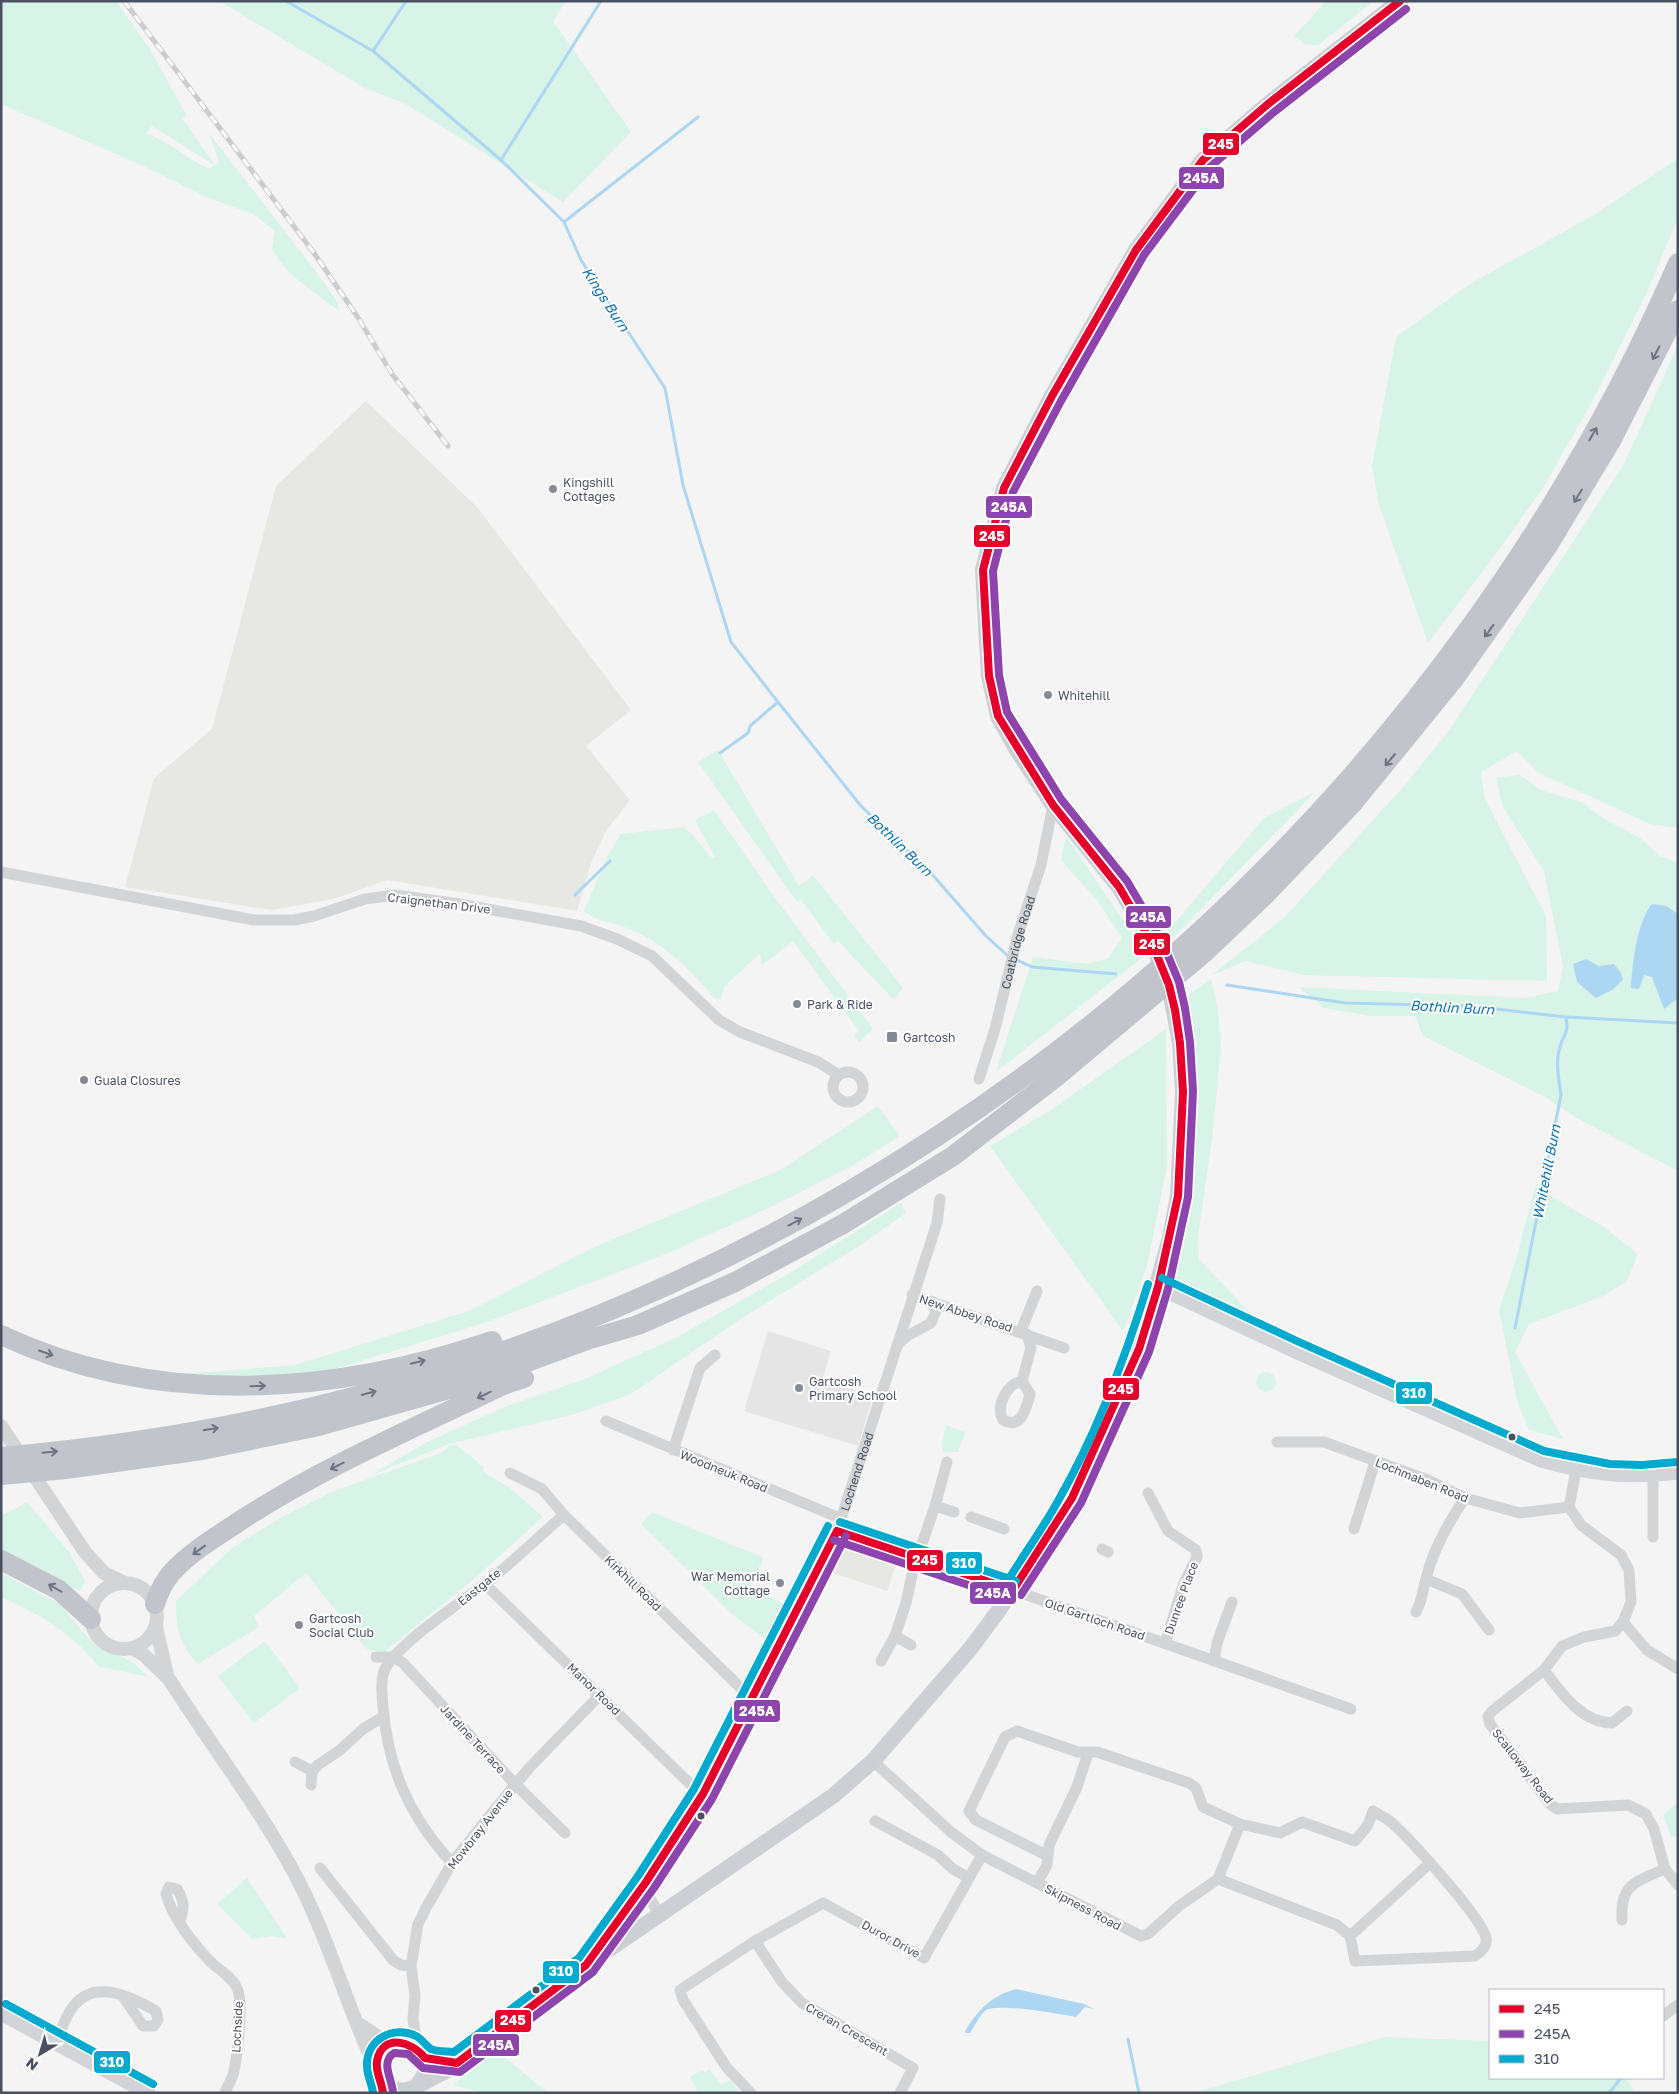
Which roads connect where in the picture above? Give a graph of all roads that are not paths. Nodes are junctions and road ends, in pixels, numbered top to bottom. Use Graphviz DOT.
graph roads {
  1 [pos="1400,1"];
  2 [pos="1678,263"];
  3 [pos="1678,310"];
  4 [pos="1053,805"];
  5 [pos="1,872"];
  6 [pos="839,1075"];
  7 [pos="979,1080"];
  8 [pos="940,1199"];
  9 [pos="771,1234"];
  10 [pos="735,1282"];
  11 [pos="1158,1286"];
  12 [pos="1037,1291"];
  13 [pos="912,1295"];
  14 [pos="932,1302"];
  15 [pos="1024,1333"];
  16 [pos="1,1335"];
  17 [pos="896,1346"];
  18 [pos="1064,1348"];
  19 [pos="715,1355"];
  20 [pos="1022,1381"];
  21 [pos="606,1421"];
  22 [pos="1,1426"];
  23 [pos="1277,1442"];
  24 [pos="674,1450"];
  25 [pos="1,1457"];
  26 [pos="946,1462"];
  27 [pos="1375,1462"];
  28 [pos="1576,1470"];
  29 [pos="1678,1472"];
  30 [pos="510,1474"];
  31 [pos="1,1475"];
  32 [pos="1653,1475"];
  33 [pos="1148,1493"];
  34 [pos="1465,1498"];
  35 [pos="935,1506"];
  36 [pos="1569,1507"];
  37 [pos="954,1512"];
  38 [pos="564,1515"];
  39 [pos="971,1517"];
  40 [pos="842,1519"];
  41 [pos="1004,1529"];
  42 [pos="1354,1529"];
  43 [pos="837,1531"];
  44 [pos="1654,1537"];
  45 [pos="85,1552"];
  46 [pos="918,1558"];
  47 [pos="1,1560"];
  48 [pos="1426,1579"];
  49 [pos="125,1583"];
  50 [pos="485,1584"];
  51 [pos="1013,1590"];
  52 [pos="96,1599"];
  53 [pos="1232,1602"];
  54 [pos="156,1604"];
  55 [pos="1416,1612"];
  56 [pos="91,1619"];
  57 [pos="1623,1622"];
  58 [pos="156,1628"];
  59 [pos="1489,1630"];
  60 [pos="895,1636"];
  61 [pos="1164,1643"];
  62 [pos="911,1645"];
  63 [pos="132,1648"];
  64 [pos="376,1657"];
  65 [pos="394,1657"];
  66 [pos="881,1660"];
  67 [pos="1214,1661"];
  68 [pos="1678,1669"];
  69 [pos="1544,1670"];
  70 [pos="169,1679"];
  71 [pos="600,1695"];
  72 [pos="752,1699"];
  73 [pos="1351,1709"];
  74 [pos="1627,1711"];
  75 [pos="384,1716"];
  76 [pos="1088,1753"];
  77 [pos="873,1761"];
  78 [pos="295,1762"];
  79 [pos="312,1771"];
  80 [pos="515,1784"];
  81 [pos="311,1785"];
  82 [pos="703,1794"];
  83 [pos="875,1821"];
  84 [pos="1240,1824"];
  85 [pos="565,1833"];
  86 [pos="982,1855"];
  87 [pos="1048,1856"];
  88 [pos="452,1863"];
  89 [pos="1430,1863"];
  90 [pos="320,1868"];
  91 [pos="1665,1869"];
  92 [pos="969,1878"];
  93 [pos="1218,1879"];
  94 [pos="646,1882"];
  95 [pos="1037,1883"];
  96 [pos="1678,1885"];
  97 [pos="659,1914"];
  98 [pos="1622,1920"];
  99 [pos="180,1921"];
  100 [pos="1350,1936"];
  101 [pos="755,1941"];
  102 [pos="586,1965"];
  103 [pos="411,1966"];
  104 [pos="122,1995"];
  105 [pos="1678,2005"];
  106 [pos="1664,2015"];
  107 [pos="2,2016"];
  108 [pos="356,2022"];
  109 [pos="56,2043"];
  110 [pos="408,2047"];
  111 [pos="457,2063"];
  112 [pos="380,2081"];
  113 [pos="418,2084"];
  114 [pos="401,2092"];
  115 [pos="148,2093"];
  116 [pos="225,2093"];
  117 [pos="751,2093"];
  118 [pos="900,2093"];
  1 -- 4 [label="main road"];
  9 -- 2 [label="highway, one-way"];
  3 -- 10 [label="highway, one-way"];
  4 -- 7 [label="street, Coatbridge Road"];
  4 -- 11 [label="main road"];
  5 -- 6 [label="street, Craignethan Drive"];
  8 -- 13 [label="street, Lochend Road"];
  16 -- 9 [label="highway, one-way"];
  25 -- 9 [label="highway, one-way"];
  10 -- 31 [label="highway"];
  10 -- 54 [label="highway, one-way"];
  11 -- 28 [label="main road"];
  11 -- 51 [label="main road"];
  12 -- 15 [label="street, New Abbey Road"];
  13 -- 14 [label="street, New Abbey Road"];
  13 -- 17 [label="street, Lochend Road"];
  14 -- 15 [label="street, New Abbey Road"];
  14 -- 17 [label="street"];
  15 -- 18 [label="street, New Abbey Road"];
  15 -- 20 [label="street, New Abbey Road"];
  17 -- 40 [label="street, Lochend Road"];
  19 -- 24 [label="street"];
  21 -- 24 [label="street, Woodneuk Road"];
  22 -- 45 [label="street"];
  23 -- 27 [label="street, Lochmaben Road"];
  24 -- 40 [label="street, Woodneuk Road"];
  26 -- 35 [label="street"];
  27 -- 34 [label="street, Lochmaben Road"];
  27 -- 42 [label="street"];
  28 -- 32 [label="main road"];
  28 -- 36 [label="street"];
  29 -- 32 [label="main road"];
  30 -- 38 [label="street, Kirkhill Road"];
  32 -- 44 [label="street"];
  33 -- 61 [label="street, Dunree Place"];
  34 -- 36 [label="street, Lochmaben Road"];
  34 -- 48 [label="street"];
  35 -- 37 [label="street"];
  35 -- 46 [label="street"];
  36 -- 57 [label="street"];
  38 -- 50 [label="street, Eastgate"];
  38 -- 72 [label="street, Kirkhill Road"];
  39 -- 41 [label="street"];
  40 -- 43 [label="street, Lochend Road"];
  43 -- 46 [label="street, Old Gartloch Road"];
  43 -- 72 [label="street, Lochend Road"];
  45 -- 49 [label="street"];
  45 -- 52 [label="street"];
  46 -- 51 [label="street, Old Gartloch Road"];
  46 -- 60 [label="street"];
  56 -- 47 [label="highway, one-way"];
  48 -- 55 [label="street"];
  48 -- 59 [label="street"];
  49 -- 52 [label="street"];
  49 -- 54 [label="street"];
  50 -- 65 [label="street, Eastgate"];
  50 -- 71 [label="street, Manor Road"];
  51 -- 61 [label="street, Old Gartloch Road"];
  51 -- 77 [label="main road"];
  52 -- 56 [label="street"];
  53 -- 67 [label="street"];
  54 -- 58 [label="street"];
  56 -- 63 [label="street"];
  57 -- 68 [label="street"];
  57 -- 69 [label="street"];
  58 -- 63 [label="street"];
  58 -- 70 [label="street"];
  60 -- 62 [label="street"];
  60 -- 66 [label="street"];
  61 -- 67 [label="street, Old Gartloch Road"];
  63 -- 70 [label="street"];
  64 -- 65 [label="street"];
  65 -- 75 [label="street"];
  65 -- 80 [label="street, Jardine Terrace"];
  67 -- 73 [label="street, Old Gartloch Road"];
  69 -- 74 [label="street"];
  69 -- 91 [label="street, Scalloway Road"];
  70 -- 108 [label="street"];
  71 -- 80 [label="street, Mowbray Avenue"];
  71 -- 82 [label="street, Manor Road"];
  72 -- 82 [label="street, Lochend Road"];
  75 -- 79 [label="street"];
  75 -- 88 [label="street"];
  76 -- 84 [label="street"];
  76 -- 87 [label="street, Skipness Road"];
  76 -- 87 [label="street"];
  77 -- 86 [label="street"];
  77 -- 97 [label="main road"];
  78 -- 79 [label="street"];
  79 -- 81 [label="street"];
  80 -- 85 [label="street, Jardine Terrace"];
  80 -- 88 [label="street, Mowbray Avenue"];
  82 -- 94 [label="street, Lochend Road"];
  83 -- 92 [label="street"];
  84 -- 89 [label="street"];
  84 -- 93 [label="street"];
  86 -- 92 [label="street, Duror Drive"];
  86 -- 95 [label="street"];
  87 -- 95 [label="street, Skipness Road"];
  88 -- 103 [label="street, Mowbray Avenue"];
  89 -- 100 [label="street"];
  89 -- 100 [label="street"];
  90 -- 103 [label="street"];
  91 -- 96 [label="street, Scalloway Road"];
  91 -- 98 [label="street"];
  92 -- 101 [label="street, Duror Drive"];
  93 -- 95 [label="street, Skipness Road"];
  93 -- 100 [label="street"];
  94 -- 97 [label="street"];
  94 -- 102 [label="street, Lochend Road"];
  97 -- 102 [label="main road"];
  99 -- 116 [label="street, Lochside"];
  101 -- 117 [label="street"];
  101 -- 118 [label="street, Creran Crescent"];
  102 -- 111 [label="main road"];
  103 -- 110 [label="street, Mowbray Avenue"];
  104 -- 109 [label="street"];
  105 -- 106 [label="street"];
  107 -- 109 [label="main road"];
  108 -- 110 [label="street"];
  108 -- 112 [label="street"];
  109 -- 115 [label="main road"];
  110 -- 111 [label="main road"];
  110 -- 112 [label="main road"];
  110 -- 113 [label="main road"];
  111 -- 113 [label="main road"];
  112 -- 114 [label="main road"];
  113 -- 114 [label="main road"];
}
